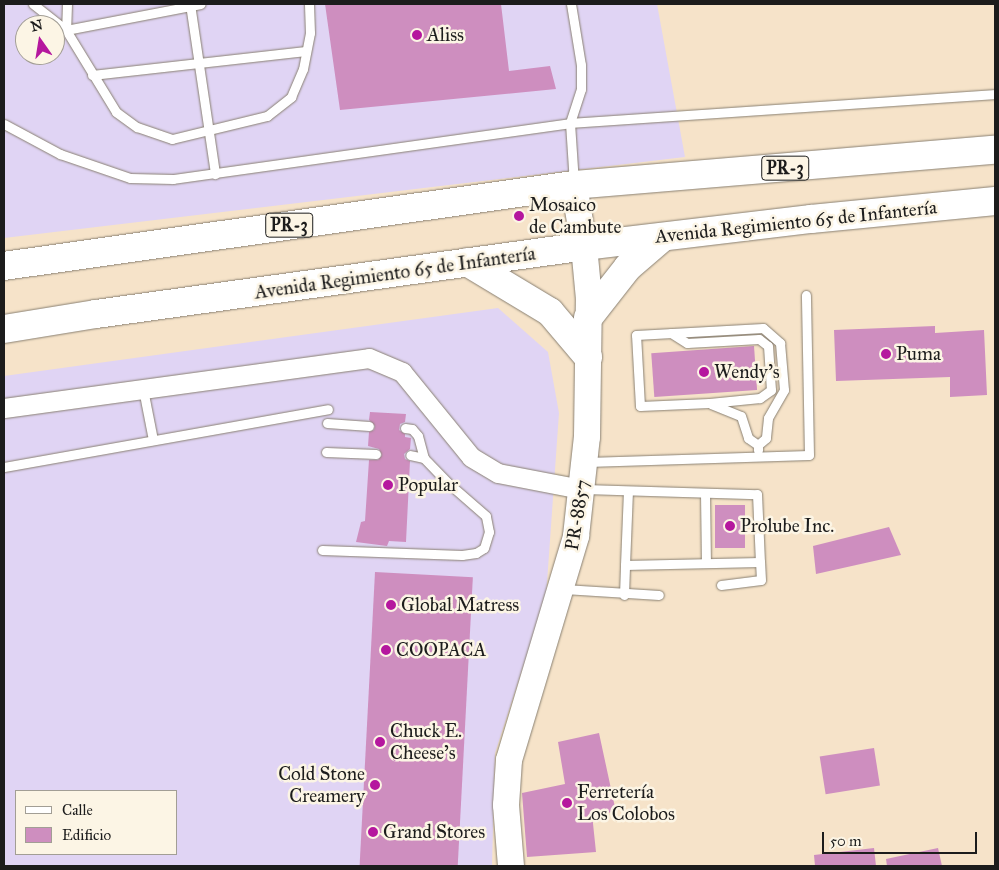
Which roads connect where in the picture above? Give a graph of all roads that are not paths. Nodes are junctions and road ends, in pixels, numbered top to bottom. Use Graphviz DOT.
graph roads {
  1 [pos="34,4"];
  2 [pos="67,4"];
  3 [pos="201,4"];
  4 [pos="309,4"];
  5 [pos="571,4"];
  6 [pos="190,5"];
  7 [pos="66,30"];
  8 [pos="306,51"];
  9 [pos="198,64"];
  10 [pos="92,75"];
  11 [pos="995,94"];
  12 [pos="570,123"];
  13 [pos="4,124"];
  14 [pos="208,132"];
  15 [pos="995,150"];
  16 [pos="215,174"];
  17 [pos="574,185"];
  18 [pos="995,202"];
  19 [pos="663,237"];
  20 [pos="584,246"];
  21 [pos="467,262"];
  22 [pos="4,266"];
  23 [pos="806,295"];
  24 [pos="588,318"];
  25 [pos="4,329"];
  26 [pos="671,333"];
  27 [pos="588,357"];
  28 [pos="143,389"];
  29 [pos="709,404"];
  30 [pos="4,408"];
  31 [pos="328,409"];
  32 [pos="327,424"];
  33 [pos="369,426"];
  34 [pos="405,428"];
  35 [pos="153,440"];
  36 [pos="758,446"];
  37 [pos="326,452"];
  38 [pos="376,454"];
  39 [pos="410,455"];
  40 [pos="759,455"];
  41 [pos="424,458"];
  42 [pos="584,462"];
  43 [pos="4,466"];
  44 [pos="581,489"];
  45 [pos="628,491"];
  46 [pos="705,493"];
  47 [pos="322,550"];
  48 [pos="760,562"];
  49 [pos="706,563"];
  50 [pos="625,565"];
  51 [pos="721,584"];
  52 [pos="561,589"];
  53 [pos="624,595"];
  54 [pos="659,595"];
  55 [pos="511,866"];
  1 -- 7 [label="lane"];
  2 -- 7 [label="lane"];
  3 -- 6 [label="lane"];
  4 -- 8 [label="lane"];
  5 -- 12 [label="lane"];
  6 -- 7 [label="lane"];
  6 -- 9 [label="lane"];
  7 -- 10 [label="lane"];
  8 -- 9 [label="lane"];
  8 -- 14 [label="lane"];
  9 -- 10 [label="lane"];
  9 -- 14 [label="lane"];
  10 -- 14 [label="lane"];
  11 -- 12 [label="lane"];
  12 -- 16 [label="lane"];
  12 -- 17 [label="lane"];
  13 -- 16 [label="lane"];
  14 -- 16 [label="lane"];
  15 -- 17 [label="main road, PR-3"];
  17 -- 20 [label="street, PR-8857"];
  17 -- 22 [label="main road, PR-3"];
  18 -- 19 [label="main road, Avenida Regimiento 65 de Infantería"];
  19 -- 20 [label="main road, Avenida Regimiento 65 de Infantería"];
  19 -- 24 [label="main road"];
  20 -- 21 [label="main road, Avenida Regimiento 65 de Infantería"];
  20 -- 24 [label="street, PR-8857"];
  21 -- 25 [label="main road, Avenida Regimiento 65 de Infantería"];
  21 -- 27 [label="main road"];
  23 -- 40 [label="lane"];
  24 -- 27 [label="street, PR-8857"];
  26 -- 29 [label="lane"];
  26 -- 29 [label="lane"];
  26 -- 36 [label="lane"];
  27 -- 42 [label="street, PR-8857"];
  28 -- 30 [label="street"];
  28 -- 35 [label="lane"];
  28 -- 44 [label="street"];
  29 -- 36 [label="lane"];
  31 -- 35 [label="lane"];
  32 -- 33 [label="lane"];
  34 -- 41 [label="lane"];
  35 -- 43 [label="lane"];
  36 -- 40 [label="lane"];
  37 -- 38 [label="lane"];
  39 -- 41 [label="lane"];
  40 -- 42 [label="lane"];
  41 -- 47 [label="lane"];
  42 -- 44 [label="street, PR-8857"];
  44 -- 45 [label="lane"];
  44 -- 52 [label="street, PR-8857"];
  45 -- 46 [label="lane"];
  45 -- 50 [label="lane"];
  46 -- 48 [label="lane"];
  46 -- 49 [label="lane"];
  48 -- 49 [label="lane"];
  48 -- 51 [label="lane"];
  49 -- 50 [label="lane"];
  50 -- 53 [label="lane"];
  52 -- 53 [label="lane"];
  52 -- 55 [label="street, PR-8857"];
  53 -- 54 [label="lane"];
}
